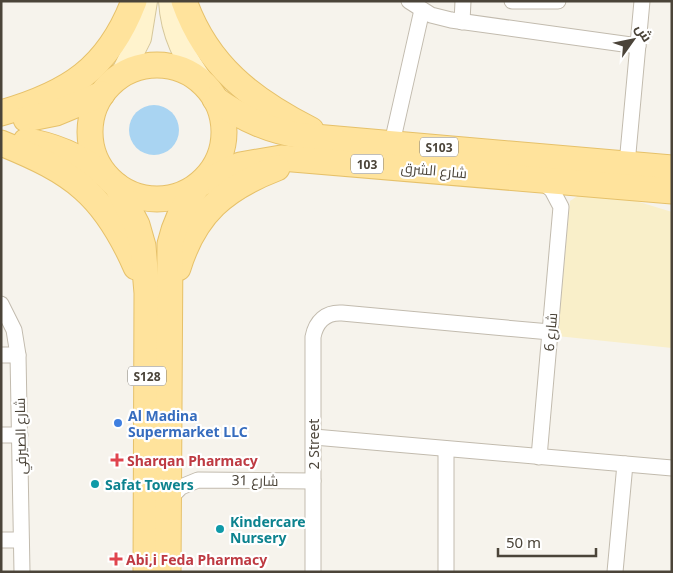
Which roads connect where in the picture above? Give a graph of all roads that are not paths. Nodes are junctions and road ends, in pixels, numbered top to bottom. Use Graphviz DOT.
graph roads {
  1 [pos="134,1"];
  2 [pos="146,1"];
  3 [pos="170,1"];
  4 [pos="184,1"];
  5 [pos="408,1"];
  6 [pos="463,1"];
  7 [pos="512,1"];
  8 [pos="558,1"];
  9 [pos="642,1"];
  10 [pos="422,10"];
  11 [pos="462,22"];
  12 [pos="638,46"];
  13 [pos="120,76"];
  14 [pos="210,92"];
  15 [pos="102,94"];
  16 [pos="1,114"];
  17 [pos="1,120"];
  18 [pos="327,138"];
  19 [pos="1,139"];
  20 [pos="1,143"];
  21 [pos="392,143"];
  22 [pos="302,158"];
  23 [pos="627,164"];
  24 [pos="672,168"];
  25 [pos="537,179"];
  26 [pos="110,180"];
  27 [pos="587,183"];
  28 [pos="199,185"];
  29 [pos="672,191"];
  30 [pos="561,207"];
  31 [pos="158,295"];
  32 [pos="1,304"];
  33 [pos="550,332"];
  34 [pos="1,354"];
  35 [pos="18,355"];
  36 [pos="1,435"];
  37 [pos="20,435"];
  38 [pos="314,438"];
  39 [pos="446,449"];
  40 [pos="168,456"];
  41 [pos="539,457"];
  42 [pos="625,464"];
  43 [pos="672,468"];
  44 [pos="198,480"];
  45 [pos="313,481"];
  46 [pos="168,500"];
  47 [pos="1,540"];
  48 [pos="21,540"];
  49 [pos="22,572"];
  50 [pos="146,572"];
  51 [pos="168,572"];
  52 [pos="312,572"];
  53 [pos="446,572"];
  54 [pos="615,572"];
  1 -- 16 [label="main road"];
  2 -- 13 [label="main road"];
  3 -- 14 [label="main road"];
  4 -- 18 [label="main road"];
  5 -- 10 [label="street"];
  6 -- 11 [label="street"];
  7 -- 8 [label="street"];
  9 -- 12 [label="street"];
  10 -- 11 [label="street"];
  10 -- 21 [label="street"];
  11 -- 12 [label="street"];
  12 -- 23 [label="street"];
  13 -- 14 [label="main road"];
  13 -- 15 [label="main road"];
  14 -- 18 [label="main road, شارع الشرق / S103"];
  14 -- 28 [label="main road"];
  15 -- 17 [label="main road"];
  15 -- 26 [label="main road"];
  18 -- 21 [label="main road, شارع الشرق / S103"];
  19 -- 26 [label="main road"];
  20 -- 31 [label="main road"];
  21 -- 23 [label="main road, شارع الشرق / S103"];
  22 -- 25 [label="main road, شارع الشرق / 103"];
  22 -- 28 [label="main road, شارع الشرق / 103"];
  22 -- 31 [label="main road"];
  23 -- 24 [label="main road, شارع الشرق / S103"];
  25 -- 27 [label="main road, شارع الشرق"];
  25 -- 30 [label="street"];
  26 -- 28 [label="main road"];
  26 -- 31 [label="main road, S128"];
  27 -- 29 [label="main road, شارع الشرق"];
  27 -- 30 [label="street"];
  28 -- 31 [label="main road, S128"];
  30 -- 33 [label="street, شارع 6"];
  31 -- 40 [label="main road, S128"];
  31 -- 50 [label="main road, S128"];
  32 -- 35 [label="street, شارع الصيرفي"];
  33 -- 38 [label="street, 2 Street"];
  33 -- 41 [label="street, شارع 6"];
  34 -- 35 [label="street"];
  35 -- 37 [label="street, شارع الصيرفي"];
  36 -- 37 [label="street"];
  37 -- 48 [label="street, شارع الصيرفي"];
  38 -- 39 [label="street"];
  38 -- 45 [label="street, 2 Street"];
  39 -- 41 [label="street"];
  39 -- 53 [label="street"];
  40 -- 44 [label="street"];
  40 -- 46 [label="main road, S128"];
  41 -- 42 [label="street"];
  42 -- 43 [label="street"];
  42 -- 54 [label="street"];
  44 -- 45 [label="street, شارع 31"];
  44 -- 46 [label="street"];
  45 -- 52 [label="street, 2 Street"];
  46 -- 51 [label="main road, S128"];
  47 -- 48 [label="street"];
  48 -- 49 [label="street, شارع الصيرفي"];
}
